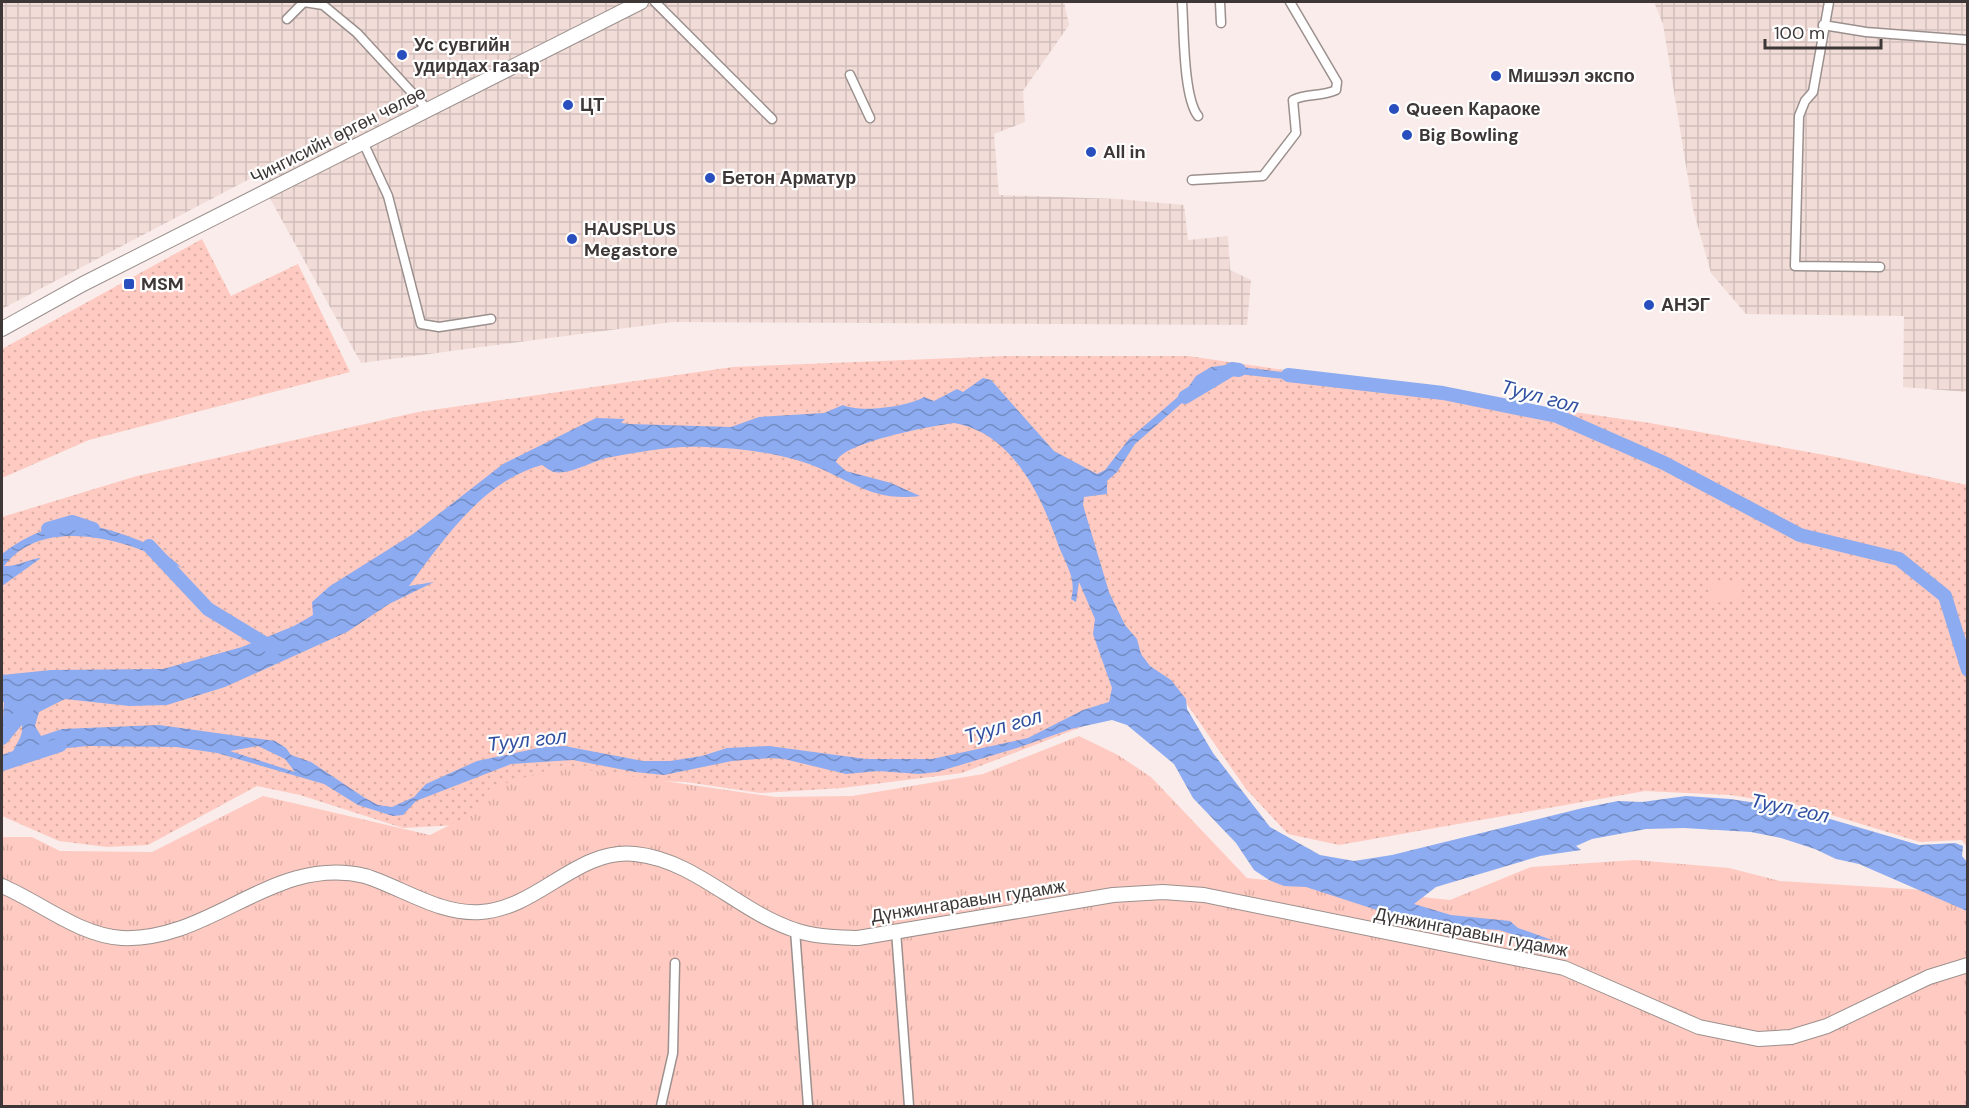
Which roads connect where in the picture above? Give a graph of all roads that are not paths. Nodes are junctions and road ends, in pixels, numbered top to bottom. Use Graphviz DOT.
graph roads {
  1 [pos="620,2"];
  2 [pos="641,2"];
  3 [pos="655,2"];
  4 [pos="1182,2"];
  5 [pos="1220,2"];
  6 [pos="1290,2"];
  7 [pos="1829,2"];
  8 [pos="610,17"];
  9 [pos="287,19"];
  10 [pos="1221,23"];
  11 [pos="1824,25"];
  12 [pos="1968,40"];
  13 [pos="850,75"];
  14 [pos="428,110"];
  15 [pos="1198,116"];
  16 [pos="870,118"];
  17 [pos="772,119"];
  18 [pos="363,142"];
  19 [pos="1192,180"];
  20 [pos="1880,267"];
  21 [pos="83,284"];
  22 [pos="491,319"];
  23 [pos="2,320"];
  24 [pos="2,331"];
  25 [pos="2,886"];
  26 [pos="795,930"];
  27 [pos="896,931"];
  28 [pos="675,963"];
  29 [pos="1968,964"];
  30 [pos="661,1107"];
  31 [pos="808,1107"];
  32 [pos="909,1107"];
  1 -- 8 [label="main road"];
  2 -- 8 [label="main road, Чингисийн өргөн чөлөө"];
  3 -- 17 [label="street"];
  4 -- 15 [label="street"];
  5 -- 10 [label="street"];
  6 -- 19 [label="street"];
  7 -- 11 [label="street"];
  8 -- 14 [label="main road, Чингисийн өргөн чөлөө"];
  9 -- 14 [label="street"];
  11 -- 12 [label="street"];
  11 -- 20 [label="street"];
  13 -- 16 [label="street"];
  14 -- 18 [label="main road, Чингисийн өргөн чөлөө"];
  18 -- 21 [label="main road, Чингисийн өргөн чөлөө"];
  18 -- 22 [label="street"];
  21 -- 23 [label="main road, Чингисийн өргөн чөлөө"];
  21 -- 24 [label="main road, Чингисийн өргөн чөлөө"];
  25 -- 26 [label="main road, Дүнжингаравын гудамж"];
  26 -- 27 [label="main road, Дүнжингаравын гудамж"];
  26 -- 31 [label="street"];
  27 -- 29 [label="main road, Дүнжингаравын гудамж"];
  27 -- 32 [label="street"];
  28 -- 30 [label="street"];
}
